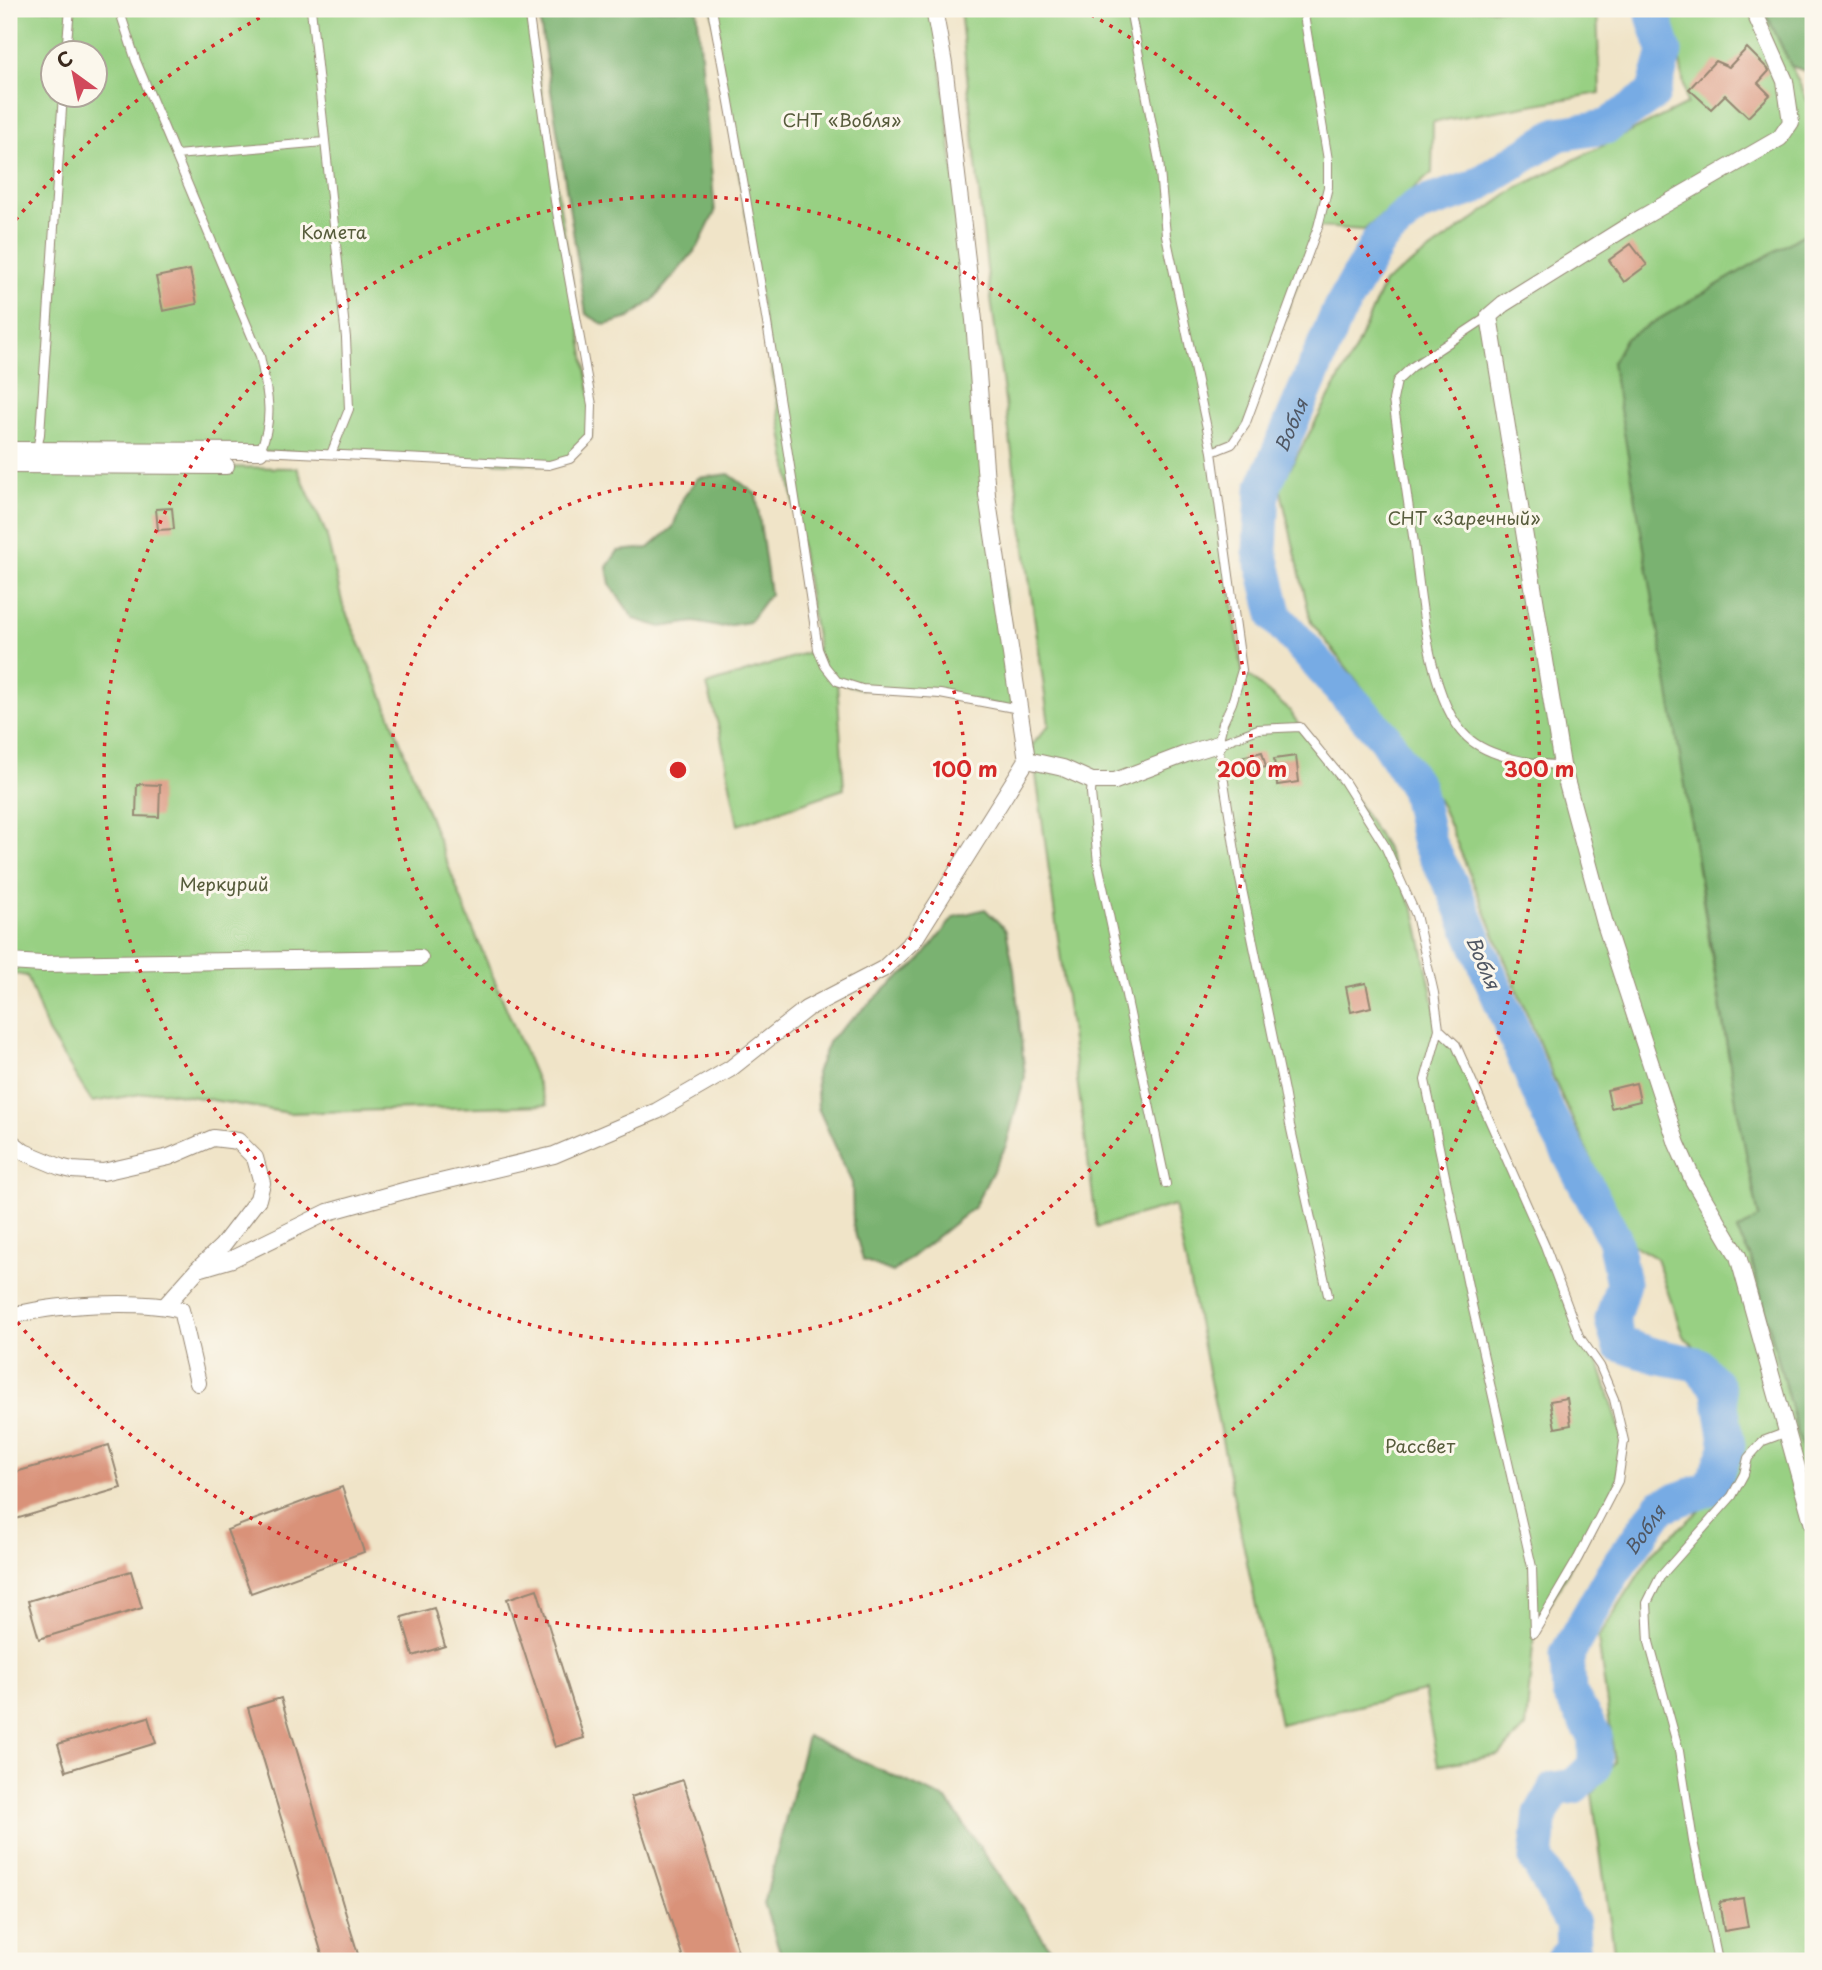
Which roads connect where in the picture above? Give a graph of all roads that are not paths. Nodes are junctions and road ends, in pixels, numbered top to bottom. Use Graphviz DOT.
graph roads {
  1 [pos="70,9"];
  2 [pos="119,9"];
  3 [pos="311,9"];
  4 [pos="527,9"];
  5 [pos="712,9"];
  6 [pos="933,9"];
  7 [pos="1130,9"];
  8 [pos="1303,9"];
  9 [pos="1753,9"];
  10 [pos="67,38"];
  11 [pos="62,108"];
  12 [pos="324,142"];
  13 [pos="176,155"];
  14 [pos="1489,316"];
  15 [pos="9,450"];
  16 [pos="37,450"];
  17 [pos="260,451"];
  18 [pos="1212,452"];
  19 [pos="331,454"];
  20 [pos="9,465"];
  21 [pos="226,466"];
  22 [pos="1019,709"];
  23 [pos="1218,744"];
  24 [pos="1027,760"];
  25 [pos="1562,765"];
  26 [pos="1092,781"];
  27 [pos="420,958"];
  28 [pos="9,962"];
  29 [pos="1439,1030"];
  30 [pos="9,1140"];
  31 [pos="1166,1184"];
  32 [pos="198,1269"];
  33 [pos="1328,1295"];
  34 [pos="165,1306"];
  35 [pos="9,1317"];
  36 [pos="198,1383"];
  37 [pos="1787,1432"];
  38 [pos="1813,1525"];
  39 [pos="1718,1961"];
  1 -- 10 [label="lane"];
  2 -- 13 [label="lane"];
  3 -- 12 [label="lane"];
  4 -- 19 [label="lane"];
  5 -- 22 [label="lane"];
  6 -- 22 [label="street"];
  7 -- 18 [label="lane"];
  8 -- 18 [label="lane"];
  9 -- 14 [label="street"];
  11 -- 16 [label="lane"];
  12 -- 13 [label="lane"];
  12 -- 19 [label="lane"];
  13 -- 17 [label="lane"];
  14 -- 25 [label="street"];
  14 -- 25 [label="lane"];
  15 -- 16 [label="street"];
  16 -- 17 [label="street"];
  17 -- 19 [label="lane"];
  18 -- 23 [label="lane"];
  20 -- 21 [label="street"];
  22 -- 24 [label="street"];
  23 -- 26 [label="street"];
  23 -- 29 [label="lane"];
  23 -- 33 [label="lane"];
  24 -- 26 [label="street"];
  24 -- 32 [label="street"];
  25 -- 37 [label="street"];
  26 -- 31 [label="lane"];
  27 -- 28 [label="street"];
  29 -- 29 [label="lane"];
  30 -- 32 [label="street"];
  32 -- 34 [label="street"];
  34 -- 35 [label="street"];
  34 -- 36 [label="street"];
  37 -- 38 [label="street"];
  37 -- 39 [label="lane"];
}
